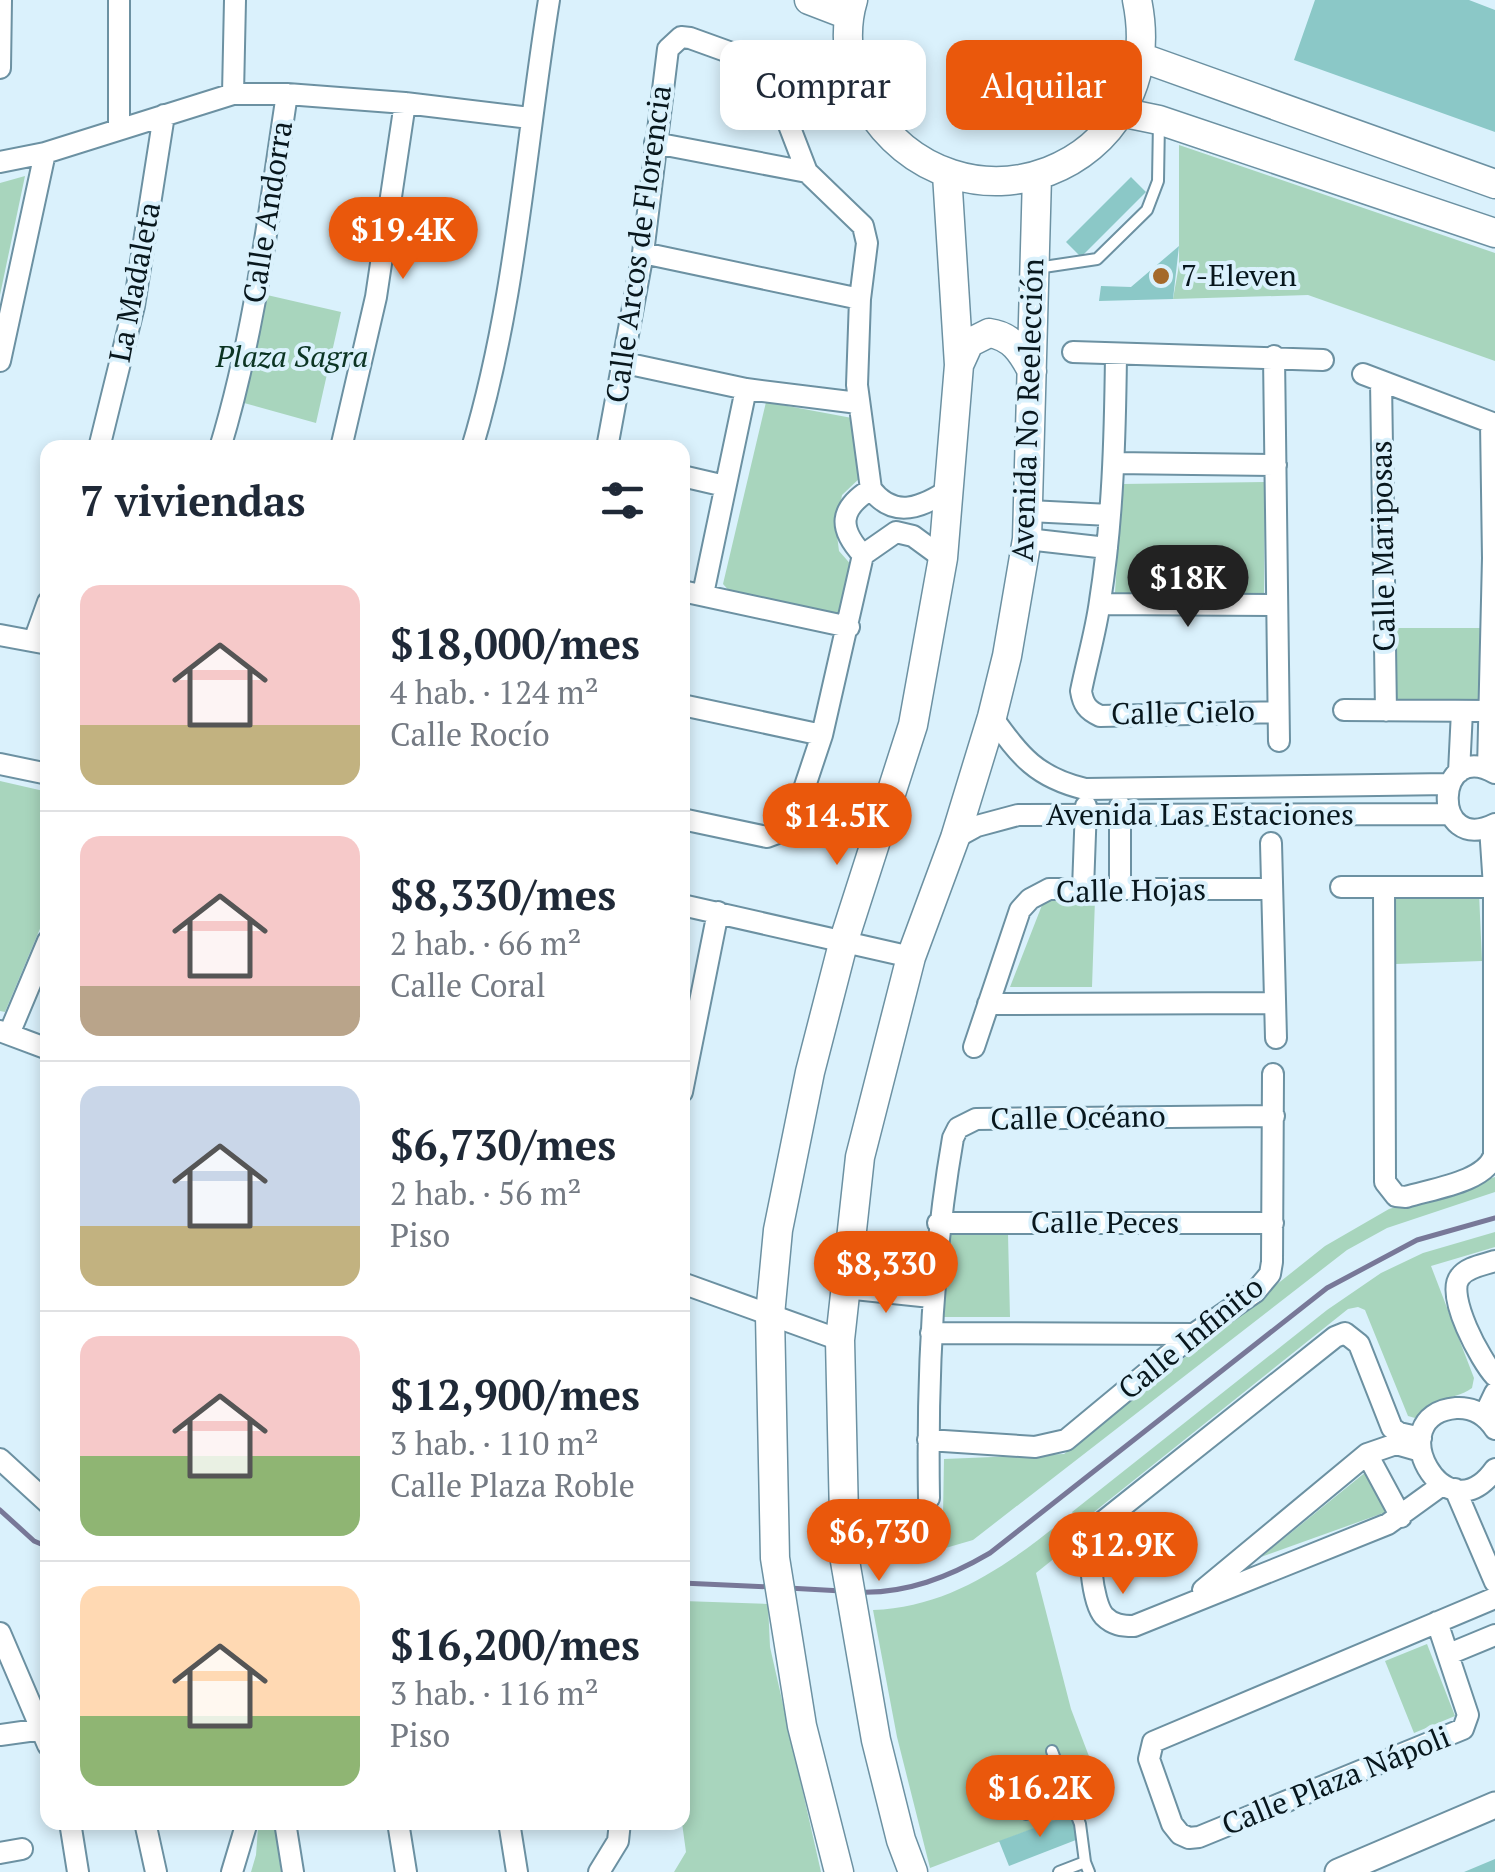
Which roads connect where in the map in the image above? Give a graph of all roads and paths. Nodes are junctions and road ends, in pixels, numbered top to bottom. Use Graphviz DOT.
graph roads {
  1 [pos="1,0"];
  2 [pos="119,0"];
  3 [pos="235,0"];
  4 [pos="549,0"];
  5 [pos="809,0"];
  6 [pos="1137,0"];
  7 [pos="851,8"];
  8 [pos="1141,40"];
  9 [pos="1142,58"];
  10 [pos="0,68"];
  11 [pos="233,94"];
  12 [pos="287,94"];
  13 [pos="405,103"];
  14 [pos="164,115"];
  15 [pos="1142,117"];
  16 [pos="530,118"];
  17 [pos="1159,120"];
  18 [pos="119,127"];
  19 [pos="1106,130"];
  20 [pos="655,142"];
  21 [pos="45,152"];
  22 [pos="0,162"];
  23 [pos="808,172"];
  24 [pos="946,174"];
  25 [pos="1037,176"];
  26 [pos="1495,184"];
  27 [pos="1495,233"];
  28 [pos="643,253"];
  29 [pos="1034,268"];
  30 [pos="860,299"];
  31 [pos="1073,352"];
  32 [pos="1116,355"];
  33 [pos="1274,356"];
  34 [pos="1323,360"];
  35 [pos="0,361"];
  36 [pos="625,364"];
  37 [pos="959,365"];
  38 [pos="1032,371"];
  39 [pos="746,389"];
  40 [pos="858,404"];
  41 [pos="1493,423"];
  42 [pos="101,440"];
  43 [pos="222,440"];
  44 [pos="343,440"];
  45 [pos="474,440"];
  46 [pos="609,440"];
  47 [pos="1114,463"];
  48 [pos="1276,465"];
  49 [pos="690,478"];
  50 [pos="725,486"];
  51 [pos="871,489"];
  52 [pos="950,489"];
  53 [pos="899,509"];
  54 [pos="1110,515"];
  55 [pos="1028,525"];
  56 [pos="896,532"];
  57 [pos="1107,548"];
  58 [pos="863,555"];
  59 [pos="943,558"];
  60 [pos="692,593"];
  61 [pos="1100,604"];
  62 [pos="1276,605"];
  63 [pos="849,627"];
  64 [pos="0,635"];
  65 [pos="40,642"];
  66 [pos="690,707"];
  67 [pos="1344,710"];
  68 [pos="1386,711"];
  69 [pos="1462,711"];
  70 [pos="1492,711"];
  71 [pos="1278,712"];
  72 [pos="992,718"];
  73 [pos="822,735"];
  74 [pos="1279,741"];
  75 [pos="0,764"];
  76 [pos="1492,771"];
  77 [pos="40,772"];
  78 [pos="1454,778"];
  79 [pos="1085,789"];
  80 [pos="1120,789"];
  81 [pos="1450,814"];
  82 [pos="1086,815"];
  83 [pos="1120,815"];
  84 [pos="690,821"];
  85 [pos="1492,826"];
  86 [pos="955,838"];
  87 [pos="1271,843"];
  88 [pos="1494,886"];
  89 [pos="1341,887"];
  90 [pos="1384,887"];
  91 [pos="1082,889"];
  92 [pos="1120,889"];
  93 [pos="1272,889"];
  94 [pos="690,907"];
  95 [pos="718,912"];
  96 [pos="844,940"];
  97 [pos="40,958"];
  98 [pos="911,958"];
  99 [pos="1275,1003"];
  100 [pos="988,1004"];
  101 [pos="5,1033"];
  102 [pos="1276,1038"];
  103 [pos="40,1046"];
  104 [pos="974,1046"];
  105 [pos="690,1052"];
  106 [pos="1274,1074"];
  107 [pos="1274,1116"];
  108 [pos="938,1223"];
  109 [pos="1273,1223"];
  110 [pos="848,1254"];
  111 [pos="1495,1261"];
  112 [pos="934,1262"];
  113 [pos="690,1286"];
  114 [pos="845,1288"];
  115 [pos="931,1296"];
  116 [pos="770,1315"];
  117 [pos="931,1333"];
  118 [pos="1194,1334"];
  119 [pos="840,1340"];
  120 [pos="1495,1376"];
  121 [pos="1495,1393"];
  122 [pos="1490,1422"];
  123 [pos="928,1440"];
  124 [pos="1420,1445"];
  125 [pos="1368,1454"];
  126 [pos="0,1459"];
  127 [pos="1493,1479"];
  128 [pos="1449,1487"];
  129 [pos="40,1496"];
  130 [pos="929,1498"];
  131 [pos="1402,1517"];
  132 [pos="1495,1582"];
  133 [pos="1495,1598"];
  134 [pos="1186,1604"];
  135 [pos="1437,1622"];
  136 [pos="0,1633"];
  137 [pos="1495,1634"];
  138 [pos="1449,1654"];
  139 [pos="40,1725"];
  140 [pos="0,1736"];
  141 [pos="40,1737"];
  142 [pos="1052,1751"];
  143 [pos="1010,1769"];
  144 [pos="1070,1798"];
  145 [pos="1495,1805"];
  146 [pos="71,1830"];
  147 [pos="147,1830"];
  148 [pos="245,1830"];
  149 [pos="286,1830"];
  150 [pos="399,1830"];
  151 [pos="510,1830"];
  152 [pos="619,1830"];
  153 [pos="22,1849"];
  154 [pos="0,1853"];
  155 [pos="1087,1867"];
  156 [pos="78,1872"];
  157 [pos="156,1872"];
  158 [pos="232,1872"];
  159 [pos="293,1872"];
  160 [pos="406,1872"];
  161 [pos="517,1872"];
  162 [pos="599,1872"];
  163 [pos="839,1872"];
  164 [pos="913,1872"];
  165 [pos="1059,1872"];
  166 [pos="1338,1872"];
  1 -- 10 [label="street"];
  2 -- 18 [label="street"];
  3 -- 11 [label="street"];
  4 -- 16 [label="street"];
  5 -- 7 [label="main road"];
  6 -- 8 [label="main road"];
  7 -- 24 [label="main road"];
  9 -- 26 [label="main road"];
  11 -- 12 [label="street"];
  11 -- 14 [label="street"];
  12 -- 13 [label="street"];
  12 -- 43 [label="street, Calle Andorra"];
  13 -- 16 [label="street"];
  13 -- 44 [label="street"];
  14 -- 18 [label="street"];
  14 -- 42 [label="street, La Madaleta"];
  15 -- 17 [label="main road"];
  16 -- 45 [label="street"];
  17 -- 27 [label="main road"];
  17 -- 29 [label="lane"];
  18 -- 21 [label="street"];
  19 -- 25 [label="main road"];
  20 -- 23 [label="street"];
  20 -- 23 [label="street, Calle Arcos de Florencia"];
  20 -- 28 [label="street, Calle Arcos de Florencia"];
  21 -- 22 [label="street"];
  21 -- 35 [label="street"];
  23 -- 30 [label="street"];
  24 -- 25 [label="main road"];
  24 -- 37 [label="main road"];
  25 -- 29 [label="main road, Avenida No Reelección"];
  28 -- 30 [label="street"];
  28 -- 36 [label="street, Calle Arcos de Florencia"];
  29 -- 38 [label="main road, Avenida No Reelección"];
  30 -- 40 [label="street"];
  31 -- 32 [label="street"];
  32 -- 33 [label="street"];
  32 -- 47 [label="street, Calle Cielo"];
  33 -- 34 [label="street"];
  33 -- 48 [label="street"];
  36 -- 39 [label="street"];
  36 -- 46 [label="street, Calle Arcos de Florencia"];
  37 -- 38 [label="main road"];
  37 -- 52 [label="main road"];
  38 -- 55 [label="main road, Avenida No Reelección"];
  39 -- 40 [label="street"];
  39 -- 50 [label="street"];
  40 -- 51 [label="street"];
  41 -- 68 [label="street, Calle Mariposas"];
  41 -- 70 [label="street"];
  47 -- 48 [label="street"];
  47 -- 54 [label="street, Calle Cielo"];
  48 -- 62 [label="street"];
  49 -- 50 [label="street"];
  50 -- 60 [label="street"];
  51 -- 53 [label="street"];
  51 -- 58 [label="street"];
  52 -- 53 [label="street"];
  52 -- 59 [label="main road"];
  53 -- 56 [label="street"];
  54 -- 55 [label="street"];
  54 -- 57 [label="street, Calle Cielo"];
  55 -- 57 [label="street"];
  55 -- 72 [label="main road, Avenida No Reelección"];
  56 -- 58 [label="street"];
  56 -- 59 [label="street"];
  57 -- 61 [label="street, Calle Cielo"];
  58 -- 63 [label="street"];
  59 -- 96 [label="main road"];
  60 -- 63 [label="street"];
  61 -- 62 [label="street"];
  61 -- 71 [label="street, Calle Cielo"];
  62 -- 71 [label="street"];
  63 -- 73 [label="street"];
  64 -- 65 [label="street"];
  66 -- 73 [label="street"];
  67 -- 68 [label="street"];
  68 -- 69 [label="street"];
  69 -- 70 [label="street"];
  69 -- 78 [label="street"];
  70 -- 76 [label="street"];
  71 -- 74 [label="street"];
  72 -- 79 [label="street, Avenida Las Estaciones"];
  72 -- 86 [label="main road, Avenida No Reelección"];
  73 -- 84 [label="street"];
  75 -- 77 [label="street"];
  76 -- 78 [label="street, Avenida Las Estaciones"];
  78 -- 80 [label="street, Avenida Las Estaciones"];
  78 -- 81 [label="street"];
  79 -- 80 [label="street, Avenida Las Estaciones"];
  79 -- 82 [label="street"];
  80 -- 83 [label="street"];
  81 -- 83 [label="street, Avenida Las Estaciones"];
  81 -- 85 [label="street, Avenida Las Estaciones"];
  82 -- 83 [label="street, Avenida Las Estaciones"];
  82 -- 86 [label="street, Avenida Las Estaciones"];
  82 -- 91 [label="street"];
  83 -- 92 [label="street"];
  85 -- 88 [label="street"];
  86 -- 98 [label="main road, Avenida No Reelección"];
  87 -- 93 [label="street"];
  88 -- 90 [label="street"];
  88 -- 90 [label="street"];
  89 -- 90 [label="street"];
  91 -- 92 [label="street, Calle Hojas"];
  91 -- 100 [label="street, Calle Hojas"];
  92 -- 93 [label="street, Calle Hojas"];
  93 -- 99 [label="street"];
  94 -- 95 [label="street"];
  95 -- 96 [label="street"];
  95 -- 105 [label="street"];
  96 -- 98 [label="street"];
  96 -- 116 [label="main road"];
  97 -- 101 [label="street"];
  98 -- 110 [label="main road, Avenida No Reelección"];
  99 -- 100 [label="street"];
  99 -- 102 [label="street"];
  100 -- 104 [label="street, Calle Hojas"];
  101 -- 103 [label="street"];
  106 -- 107 [label="street, Calle Infinito"];
  107 -- 108 [label="street, Calle Océano"];
  107 -- 109 [label="street, Calle Infinito"];
  108 -- 109 [label="street, Calle Peces"];
  108 -- 112 [label="street, Calle Océano"];
  109 -- 118 [label="street, Calle Infinito"];
  110 -- 112 [label="street"];
  110 -- 114 [label="main road, Avenida No Reelección"];
  111 -- 120 [label="street"];
  112 -- 115 [label="street, Calle Océano"];
  113 -- 116 [label="street"];
  114 -- 115 [label="street"];
  114 -- 119 [label="main road, Avenida No Reelección"];
  115 -- 117 [label="street, Calle Océano"];
  116 -- 119 [label="street"];
  116 -- 163 [label="main road"];
  117 -- 118 [label="street"];
  117 -- 123 [label="street, Calle Océano"];
  118 -- 123 [label="street, Calle Infinito"];
  119 -- 164 [label="main road, Avenida No Reelección"];
  121 -- 122 [label="street"];
  122 -- 124 [label="street"];
  123 -- 130 [label="street, Calle Océano"];
  124 -- 125 [label="street"];
  124 -- 128 [label="street"];
  124 -- 134 [label="street"];
  125 -- 131 [label="street"];
  125 -- 134 [label="street"];
  126 -- 129 [label="street"];
  127 -- 128 [label="street"];
  128 -- 131 [label="street"];
  128 -- 132 [label="street"];
  131 -- 134 [label="street"];
  133 -- 135 [label="street, Calle Plaza Nápoli"];
  135 -- 138 [label="street, Calle Plaza Nápoli"];
  135 -- 138 [label="street, Calle Plaza Nápoli"];
  136 -- 139 [label="street"];
  137 -- 138 [label="street"];
  140 -- 141 [label="street"];
  142 -- 144 [label="lane"];
  143 -- 144 [label="lane"];
  144 -- 155 [label="lane"];
  145 -- 166 [label="street"];
  146 -- 156 [label="street"];
  147 -- 157 [label="street"];
  148 -- 158 [label="street"];
  149 -- 159 [label="street"];
  150 -- 160 [label="street"];
  151 -- 161 [label="street"];
  152 -- 162 [label="street"];
  153 -- 154 [label="street"];
  155 -- 165 [label="lane"];
}
